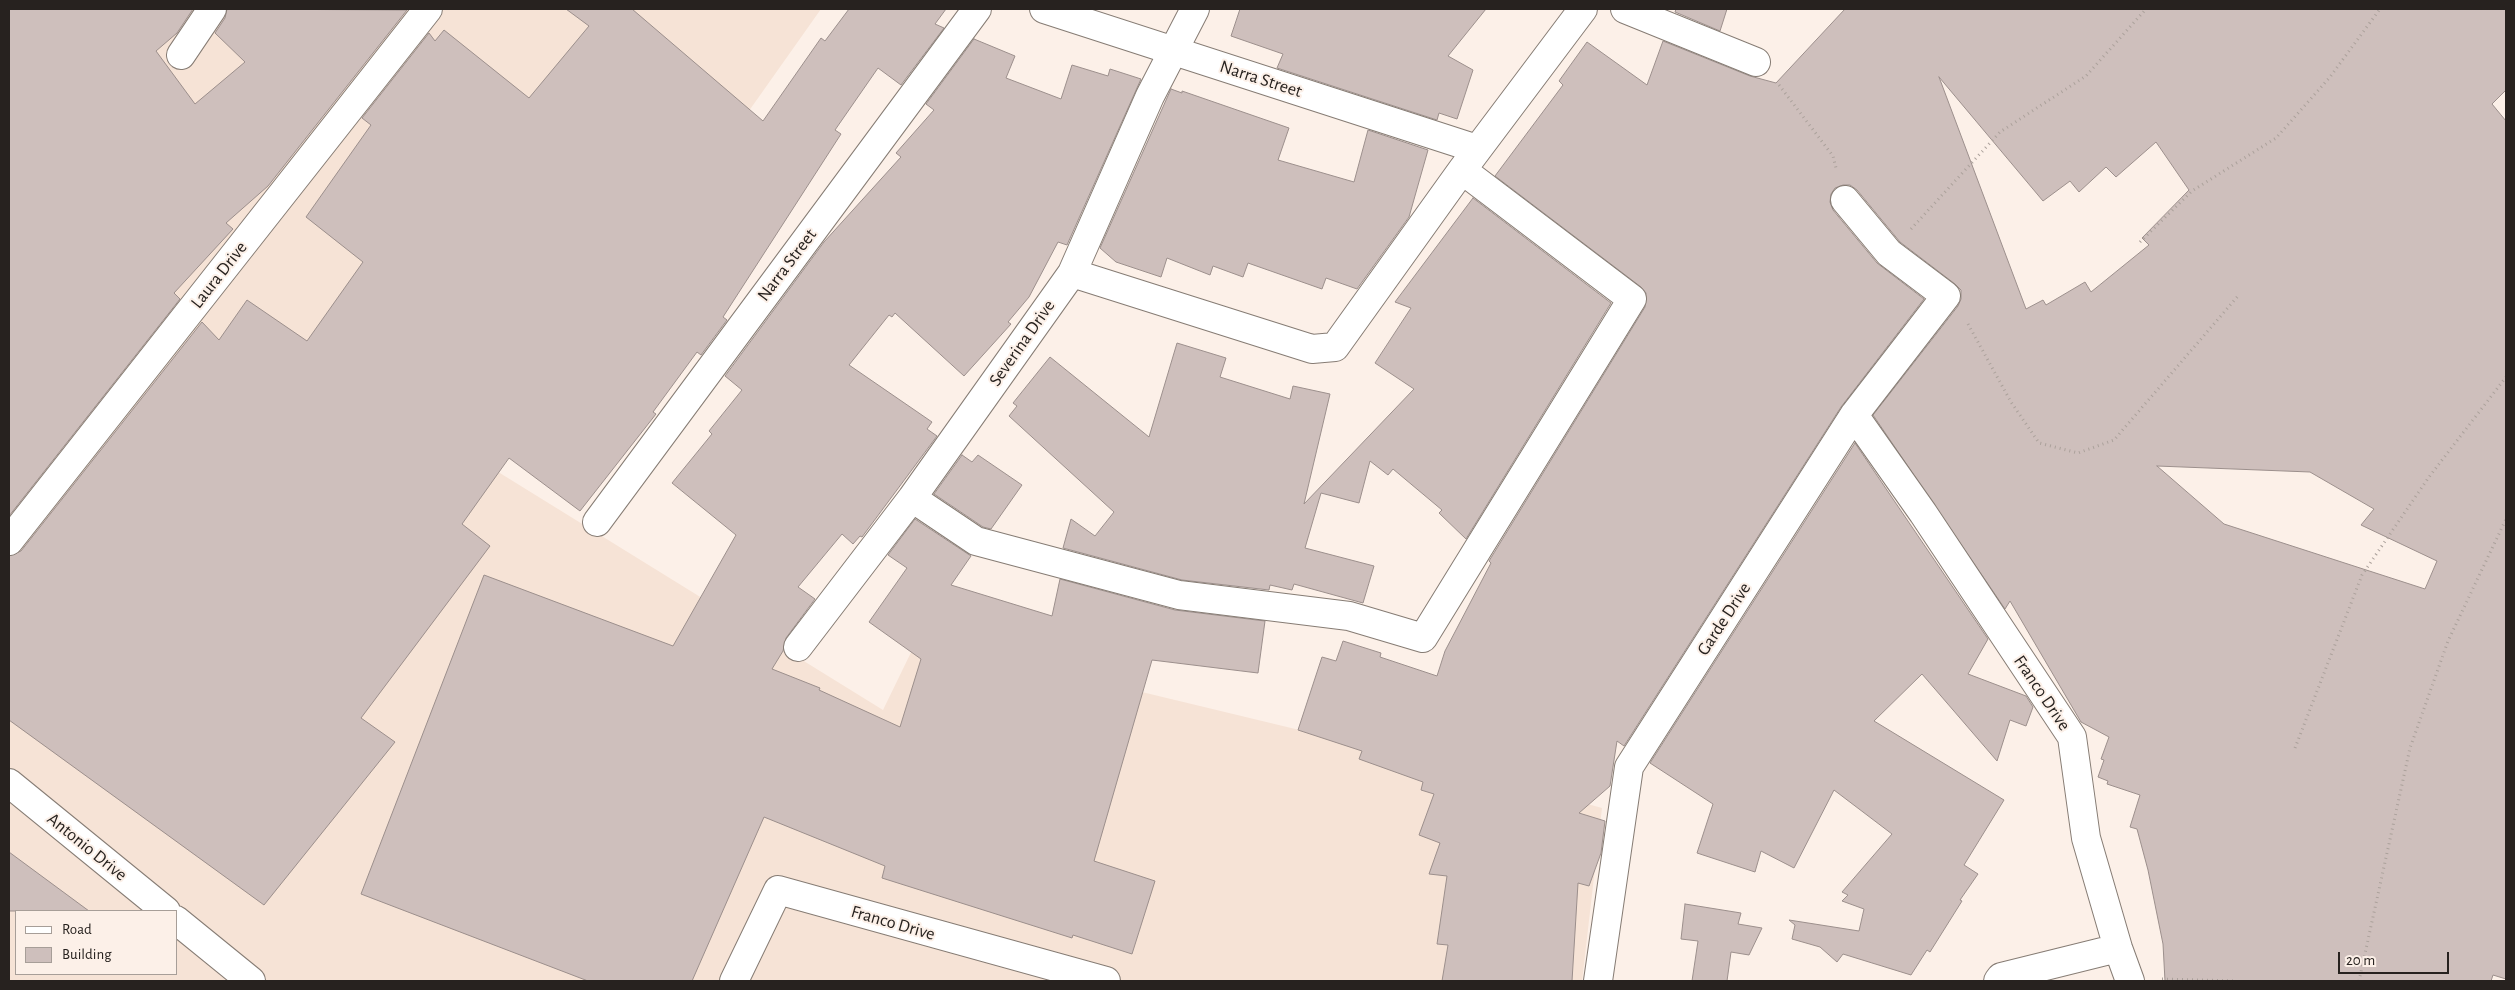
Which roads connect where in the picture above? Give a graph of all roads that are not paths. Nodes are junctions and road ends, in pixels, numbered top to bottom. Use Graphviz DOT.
graph roads {
  1 [pos="212,9"];
  2 [pos="428,9"];
  3 [pos="977,9"];
  4 [pos="1044,9"];
  5 [pos="1195,9"];
  6 [pos="1583,9"];
  7 [pos="1625,9"];
  8 [pos="1173,51"];
  9 [pos="181,55"];
  10 [pos="1756,62"];
  11 [pos="1470,160"];
  12 [pos="1845,200"];
  13 [pos="1072,273"];
  14 [pos="1854,416"];
  15 [pos="912,498"];
  16 [pos="597,522"];
  17 [pos="9,541"];
  18 [pos="798,647"];
  19 [pos="9,783"];
  20 [pos="165,910"];
  21 [pos="178,922"];
  22 [pos="2118,948"];
  23 [pos="2130,980"];
  24 [pos="251,981"];
  25 [pos="734,981"];
  26 [pos="1106,981"];
  27 [pos="1598,981"];
  28 [pos="1998,981"];
  1 -- 9 [label="street"];
  2 -- 17 [label="street, Laura Drive"];
  3 -- 16 [label="street, Narra Street"];
  4 -- 8 [label="street, Narra Street"];
  5 -- 8 [label="street, Severina Drive"];
  6 -- 11 [label="street"];
  7 -- 10 [label="street"];
  8 -- 11 [label="street, Narra Street"];
  8 -- 13 [label="street, Severina Drive"];
  11 -- 13 [label="street"];
  11 -- 15 [label="street, Narra Street"];
  12 -- 14 [label="street, Garde Drive"];
  13 -- 15 [label="street, Severina Drive"];
  14 -- 22 [label="street, Franco Drive"];
  14 -- 27 [label="street, Garde Drive"];
  15 -- 18 [label="street, Severina Drive"];
  19 -- 20 [label="street, Antonio Drive"];
  21 -- 24 [label="street"];
  22 -- 23 [label="street, Franco Drive"];
  22 -- 28 [label="street"];
  25 -- 26 [label="street, Franco Drive"];
}
